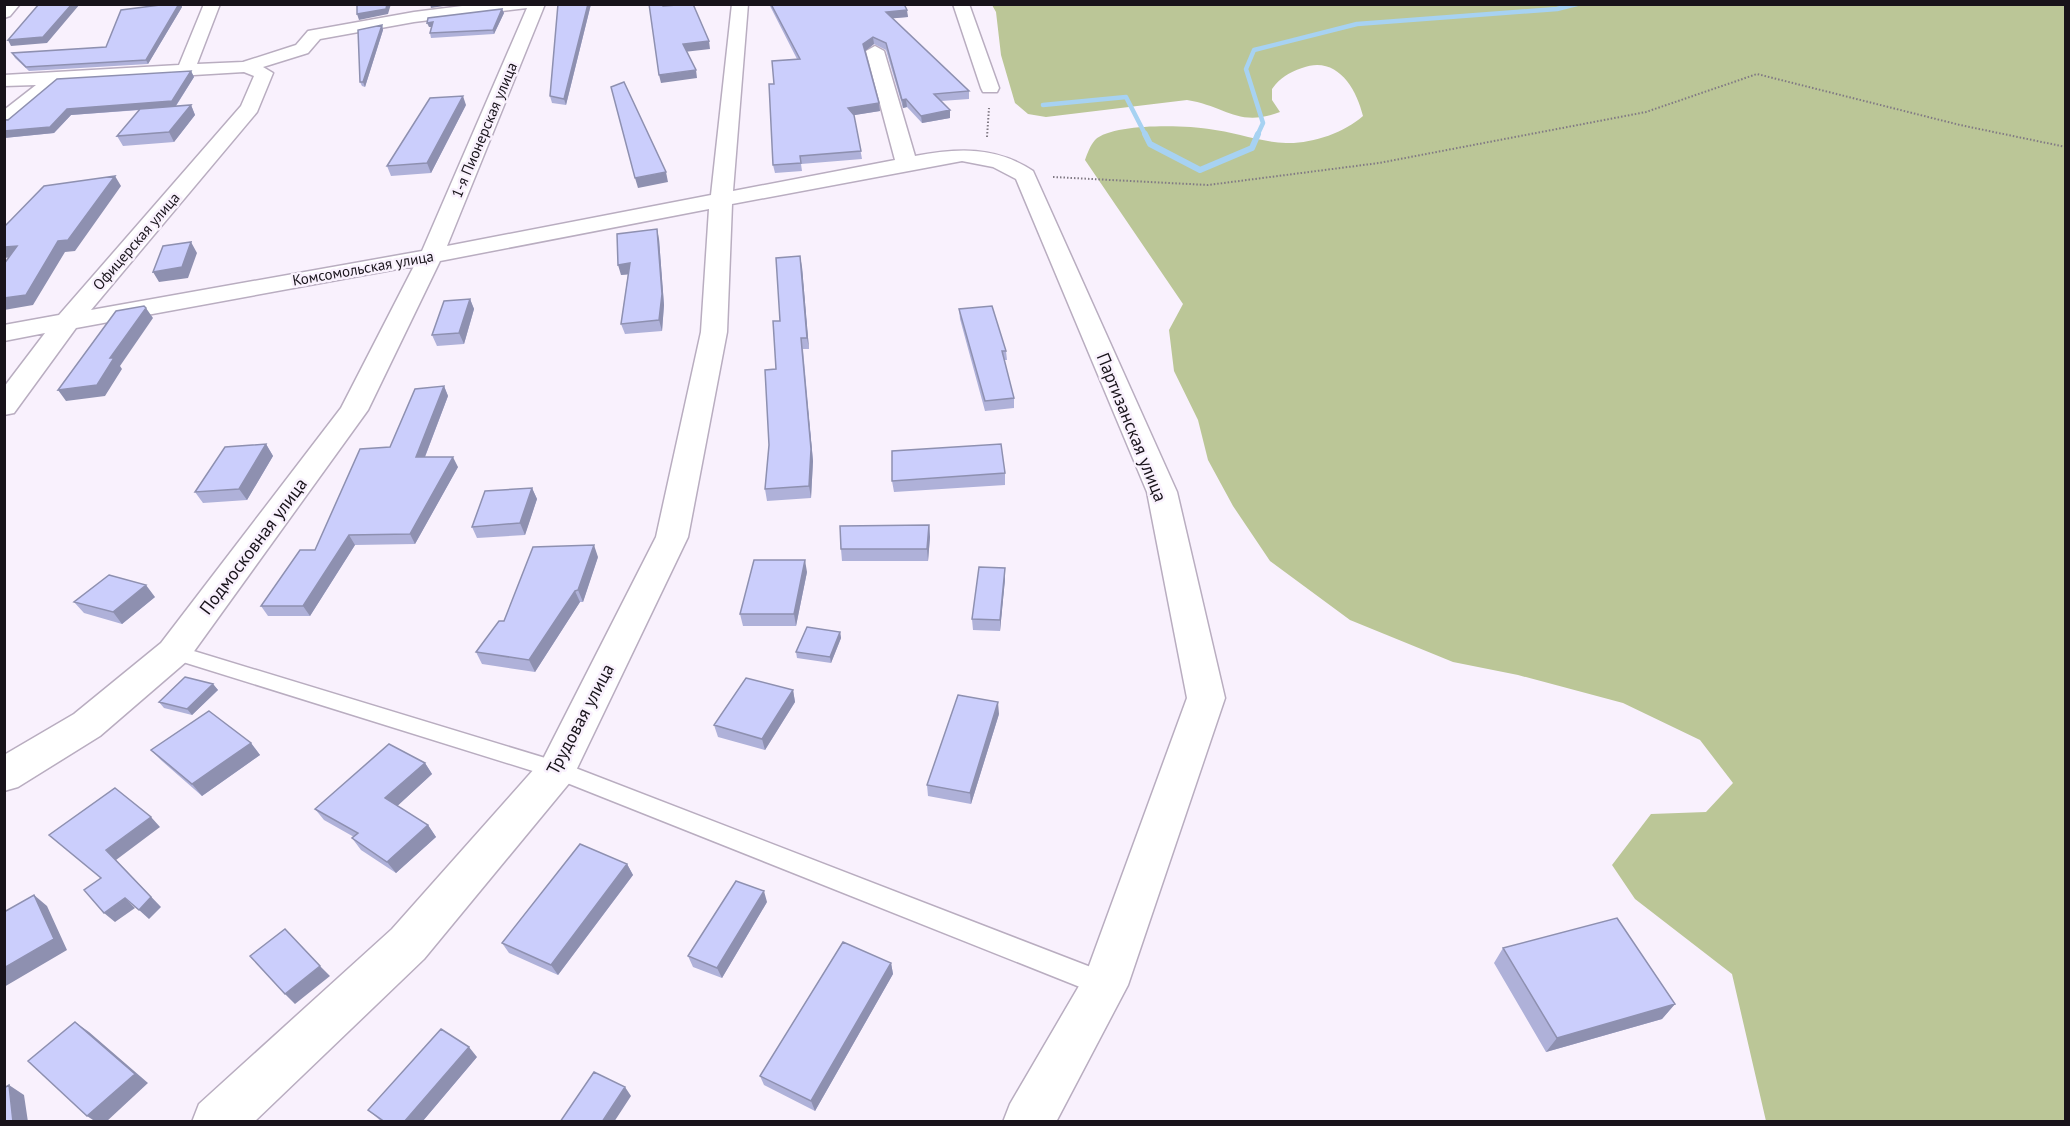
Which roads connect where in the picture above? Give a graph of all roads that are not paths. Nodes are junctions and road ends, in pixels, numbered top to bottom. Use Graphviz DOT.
graph roads {
  1 [pos="12,4"];
  2 [pos="212,4"];
  3 [pos="523,4"];
  4 [pos="537,4"];
  5 [pos="740,4"];
  6 [pos="960,4"];
  7 [pos="413,11"];
  8 [pos="4,13"];
  9 [pos="875,51"];
  10 [pos="255,70"];
  11 [pos="186,71"];
  12 [pos="53,80"];
  13 [pos="4,81"];
  14 [pos="990,87"];
  15 [pos="4,120"];
  16 [pos="907,164"];
  17 [pos="721,201"];
  18 [pos="431,256"];
  19 [pos="67,321"];
  20 [pos="4,333"];
  21 [pos="4,407"];
  22 [pos="174,652"];
  23 [pos="557,770"];
  24 [pos="4,774"];
  25 [pos="1105,985"];
  26 [pos="217,1122"];
  27 [pos="1028,1122"];
  1 -- 8 [label="street"];
  2 -- 11 [label="street"];
  3 -- 7 [label="street"];
  4 -- 18 [label="street, 1-я Пионерская улица"];
  5 -- 17 [label="street"];
  6 -- 14 [label="street"];
  7 -- 10 [label="street"];
  9 -- 16 [label="street"];
  10 -- 11 [label="street"];
  10 -- 19 [label="street, Офицерская улица"];
  11 -- 12 [label="street"];
  12 -- 13 [label="street"];
  12 -- 15 [label="street"];
  16 -- 17 [label="street"];
  16 -- 25 [label="street, Партизанская улица"];
  17 -- 18 [label="street, Комсомольская улица"];
  17 -- 23 [label="street, Трудовая улица"];
  18 -- 19 [label="street, Комсомольская улица"];
  18 -- 22 [label="street, Подмосковная улица"];
  19 -- 20 [label="street, Комсомольская улица"];
  19 -- 21 [label="street, Офицерская улица"];
  22 -- 23 [label="lane"];
  22 -- 24 [label="street, Подмосковная улица"];
  23 -- 25 [label="lane"];
  23 -- 26 [label="street, Трудовая улица"];
  25 -- 27 [label="street, Партизанская улица"];
}
